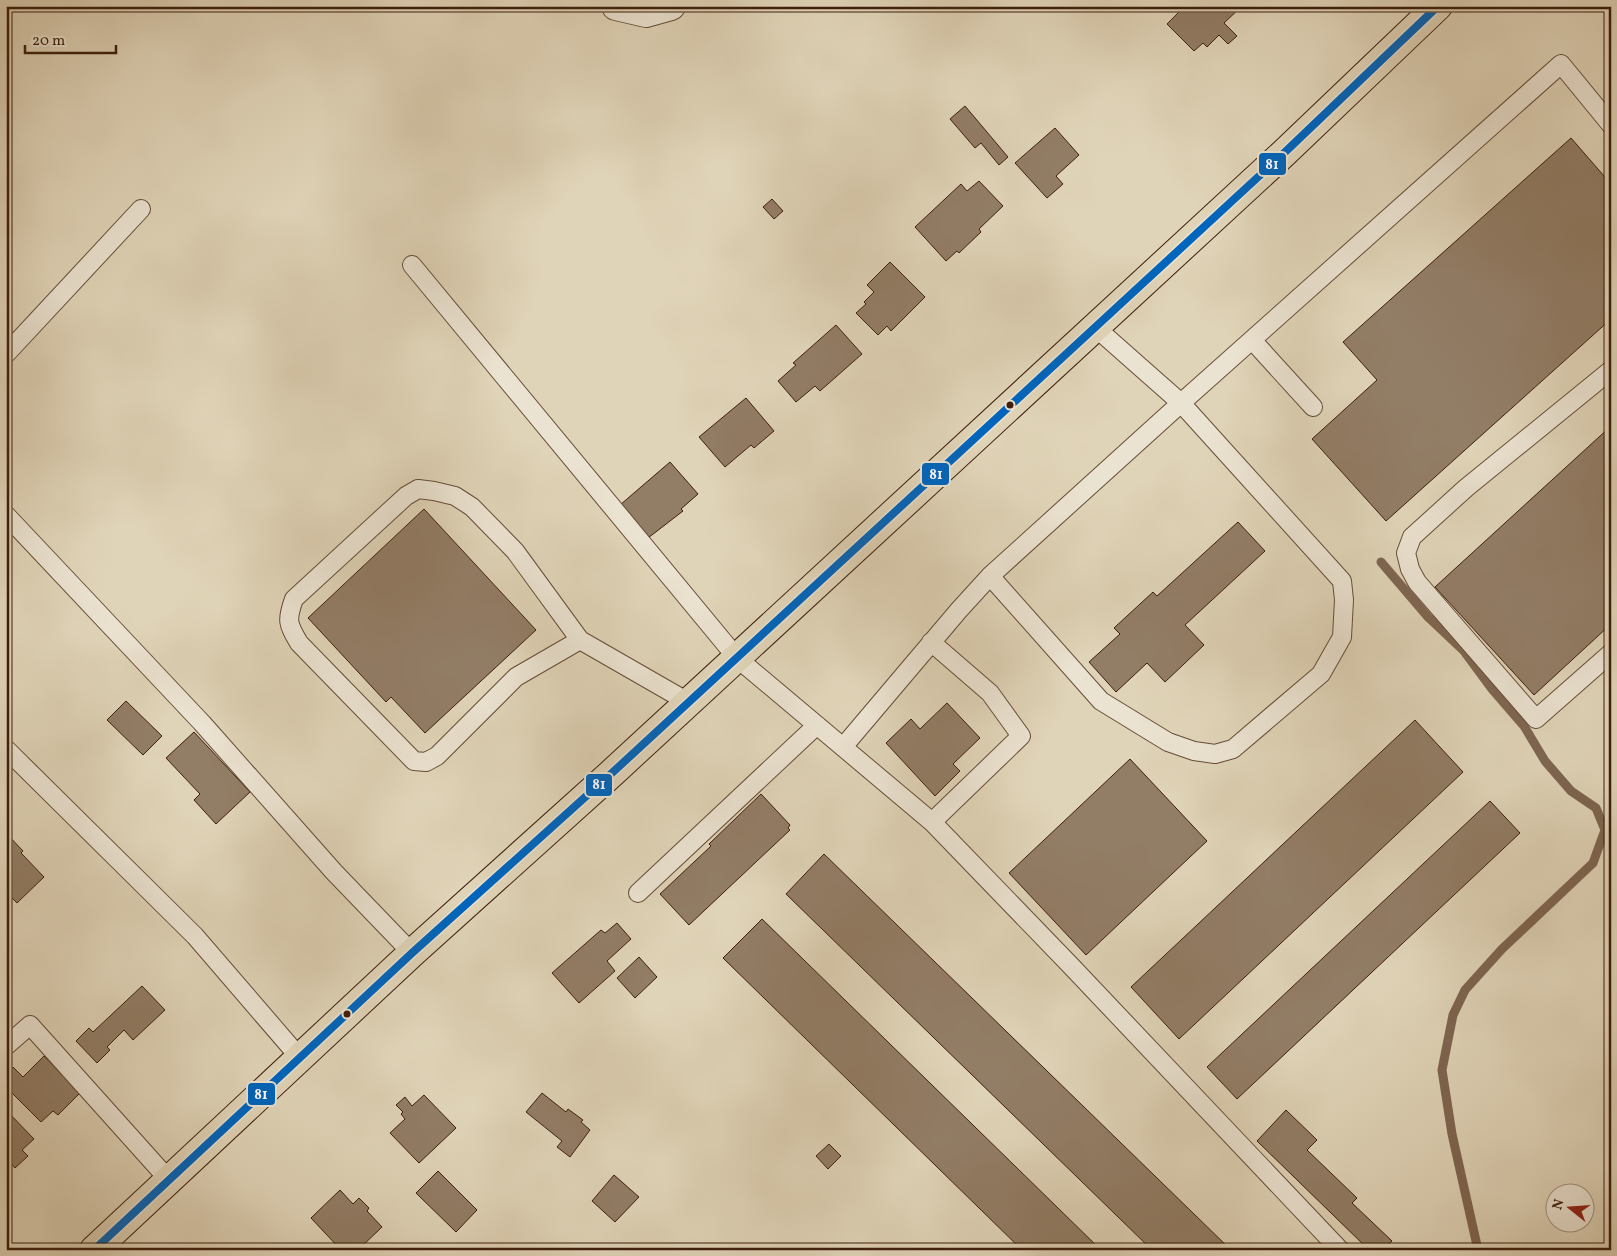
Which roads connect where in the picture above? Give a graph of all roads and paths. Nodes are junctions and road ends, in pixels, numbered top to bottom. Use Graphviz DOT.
graph roads {
  1 [pos="616,6"];
  2 [pos="671,6"];
  3 [pos="1438,6"];
  4 [pos="1611,124"];
  5 [pos="141,209"];
  6 [pos="412,265"];
  7 [pos="1094,327"];
  8 [pos="1252,340"];
  9 [pos="6,354"];
  10 [pos="1611,370"];
  11 [pos="1181,403"];
  12 [pos="1313,407"];
  13 [pos="6,515"];
  14 [pos="990,576"];
  15 [pos="580,640"];
  16 [pos="931,642"];
  17 [pos="1611,653"];
  18 [pos="737,658"];
  19 [pos="688,702"];
  20 [pos="817,726"];
  21 [pos="843,747"];
  22 [pos="6,749"];
  23 [pos="932,822"];
  24 [pos="638,893"];
  25 [pos="412,953"];
  26 [pos="6,1046"];
  27 [pos="300,1058"];
  28 [pos="169,1180"];
  29 [pos="94,1250"];
  30 [pos="1340,1250"];
  1 -- 2 [label="street"];
  3 -- 7 [label="main road"];
  4 -- 8 [label="lane"];
  5 -- 9 [label="lane"];
  6 -- 18 [label="lane"];
  7 -- 11 [label="lane"];
  7 -- 18 [label="main road"];
  8 -- 11 [label="lane"];
  8 -- 12 [label="lane"];
  10 -- 17 [label="lane"];
  11 -- 14 [label="lane"];
  11 -- 14 [label="lane"];
  13 -- 25 [label="lane"];
  14 -- 16 [label="lane"];
  15 -- 15 [label="lane"];
  15 -- 19 [label="lane"];
  16 -- 21 [label="lane"];
  16 -- 23 [label="lane"];
  18 -- 19 [label="main road"];
  18 -- 20 [label="lane"];
  19 -- 25 [label="main road"];
  20 -- 21 [label="lane"];
  20 -- 24 [label="lane"];
  21 -- 23 [label="lane"];
  22 -- 27 [label="lane"];
  23 -- 30 [label="lane"];
  25 -- 27 [label="main road"];
  26 -- 28 [label="lane"];
  27 -- 28 [label="main road"];
  28 -- 29 [label="main road"];
}
